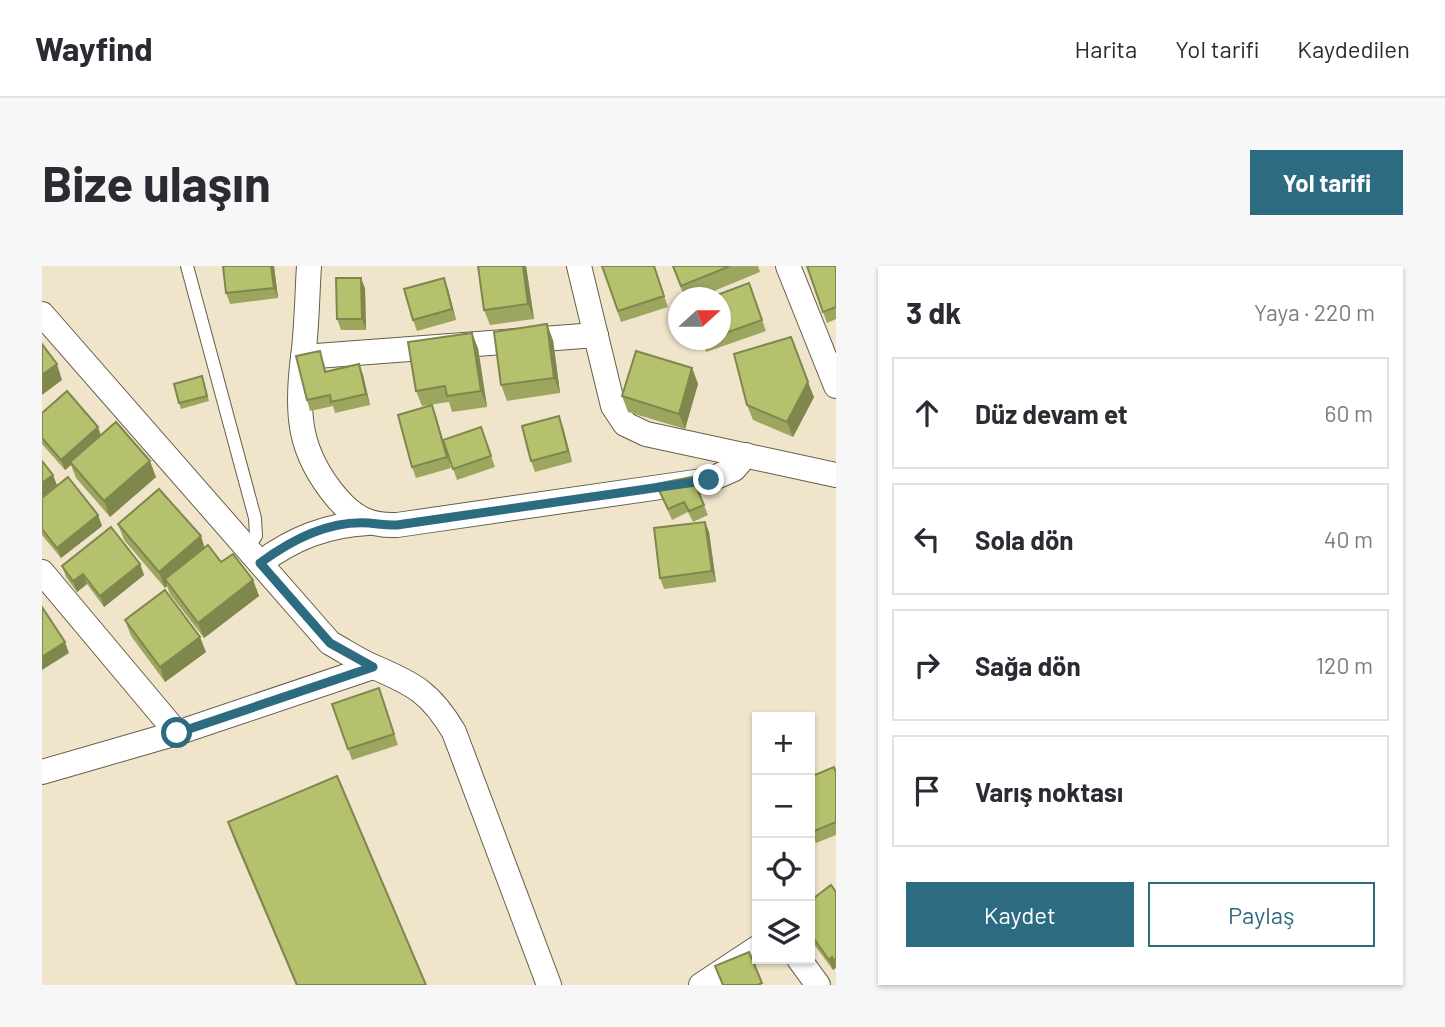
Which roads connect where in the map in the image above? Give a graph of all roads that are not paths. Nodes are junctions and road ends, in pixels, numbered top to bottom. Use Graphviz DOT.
graph roads {
  1 [pos="187,266"];
  2 [pos="309,266"];
  3 [pos="579,266"];
  4 [pos="788,266"];
  5 [pos="42,314"];
  6 [pos="596,335"];
  7 [pos="303,357"];
  8 [pos="836,386"];
  9 [pos="746,455"];
  10 [pos="836,475"];
  11 [pos="368,523"];
  12 [pos="254,555"];
  13 [pos="42,572"];
  14 [pos="373,667"];
  15 [pos="177,733"];
  16 [pos="42,772"];
  17 [pos="752,951"];
  18 [pos="803,964"];
  19 [pos="550,985"];
  20 [pos="701,985"];
  21 [pos="818,985"];
  1 -- 12 [label="lane"];
  2 -- 7 [label="street"];
  3 -- 6 [label="street"];
  4 -- 8 [label="street"];
  5 -- 12 [label="street"];
  6 -- 7 [label="street"];
  6 -- 9 [label="street"];
  7 -- 11 [label="street"];
  9 -- 10 [label="street"];
  9 -- 11 [label="street"];
  11 -- 12 [label="street"];
  12 -- 14 [label="street"];
  13 -- 15 [label="street"];
  14 -- 15 [label="street"];
  14 -- 19 [label="street"];
  15 -- 16 [label="street"];
  17 -- 20 [label="street"];
  18 -- 21 [label="street"];
}
